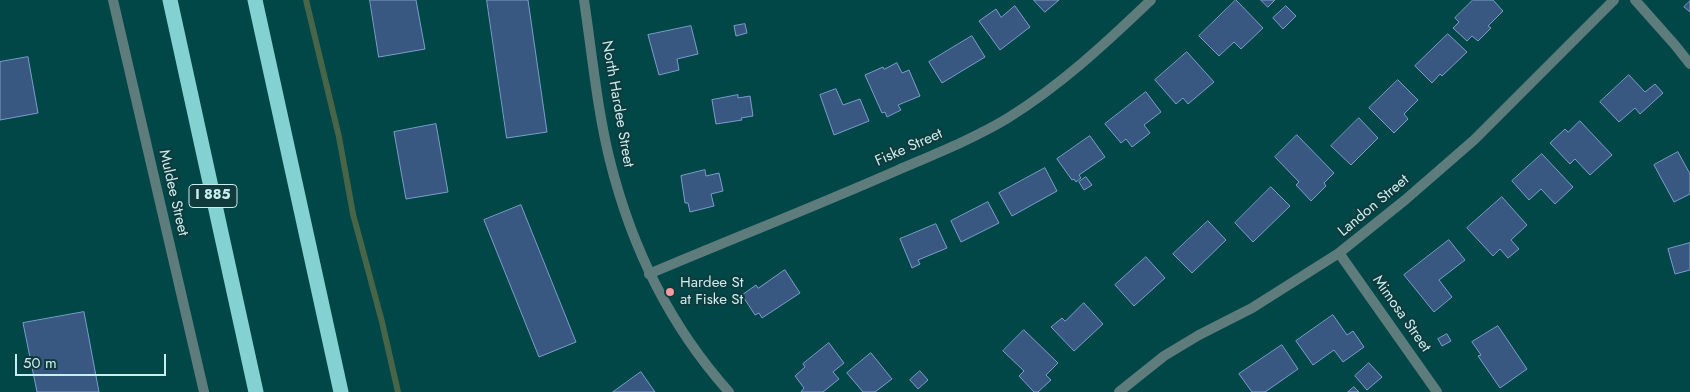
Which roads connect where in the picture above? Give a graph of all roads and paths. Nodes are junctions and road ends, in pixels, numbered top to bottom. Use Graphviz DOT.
graph roads {
  1 [pos="113,0"];
  2 [pos="170,0"];
  3 [pos="255,0"];
  4 [pos="584,0"];
  5 [pos="1151,0"];
  6 [pos="1614,0"];
  7 [pos="1635,0"];
  8 [pos="1690,64"];
  9 [pos="1339,253"];
  10 [pos="649,274"];
  11 [pos="204,392"];
  12 [pos="256,392"];
  13 [pos="341,392"];
  14 [pos="729,392"];
  15 [pos="1119,392"];
  16 [pos="1437,392"];
  1 -- 11 [label="street, Muldee Street"];
  2 -- 12 [label="highway, I 885"];
  3 -- 13 [label="highway"];
  4 -- 10 [label="street, North Hardee Street"];
  5 -- 10 [label="street, Fiske Street"];
  6 -- 9 [label="street, Landon Street"];
  7 -- 8 [label="street"];
  9 -- 15 [label="street, Landon Street"];
  9 -- 16 [label="street, Mimosa Street"];
  10 -- 14 [label="street, North Hardee Street"];
}
